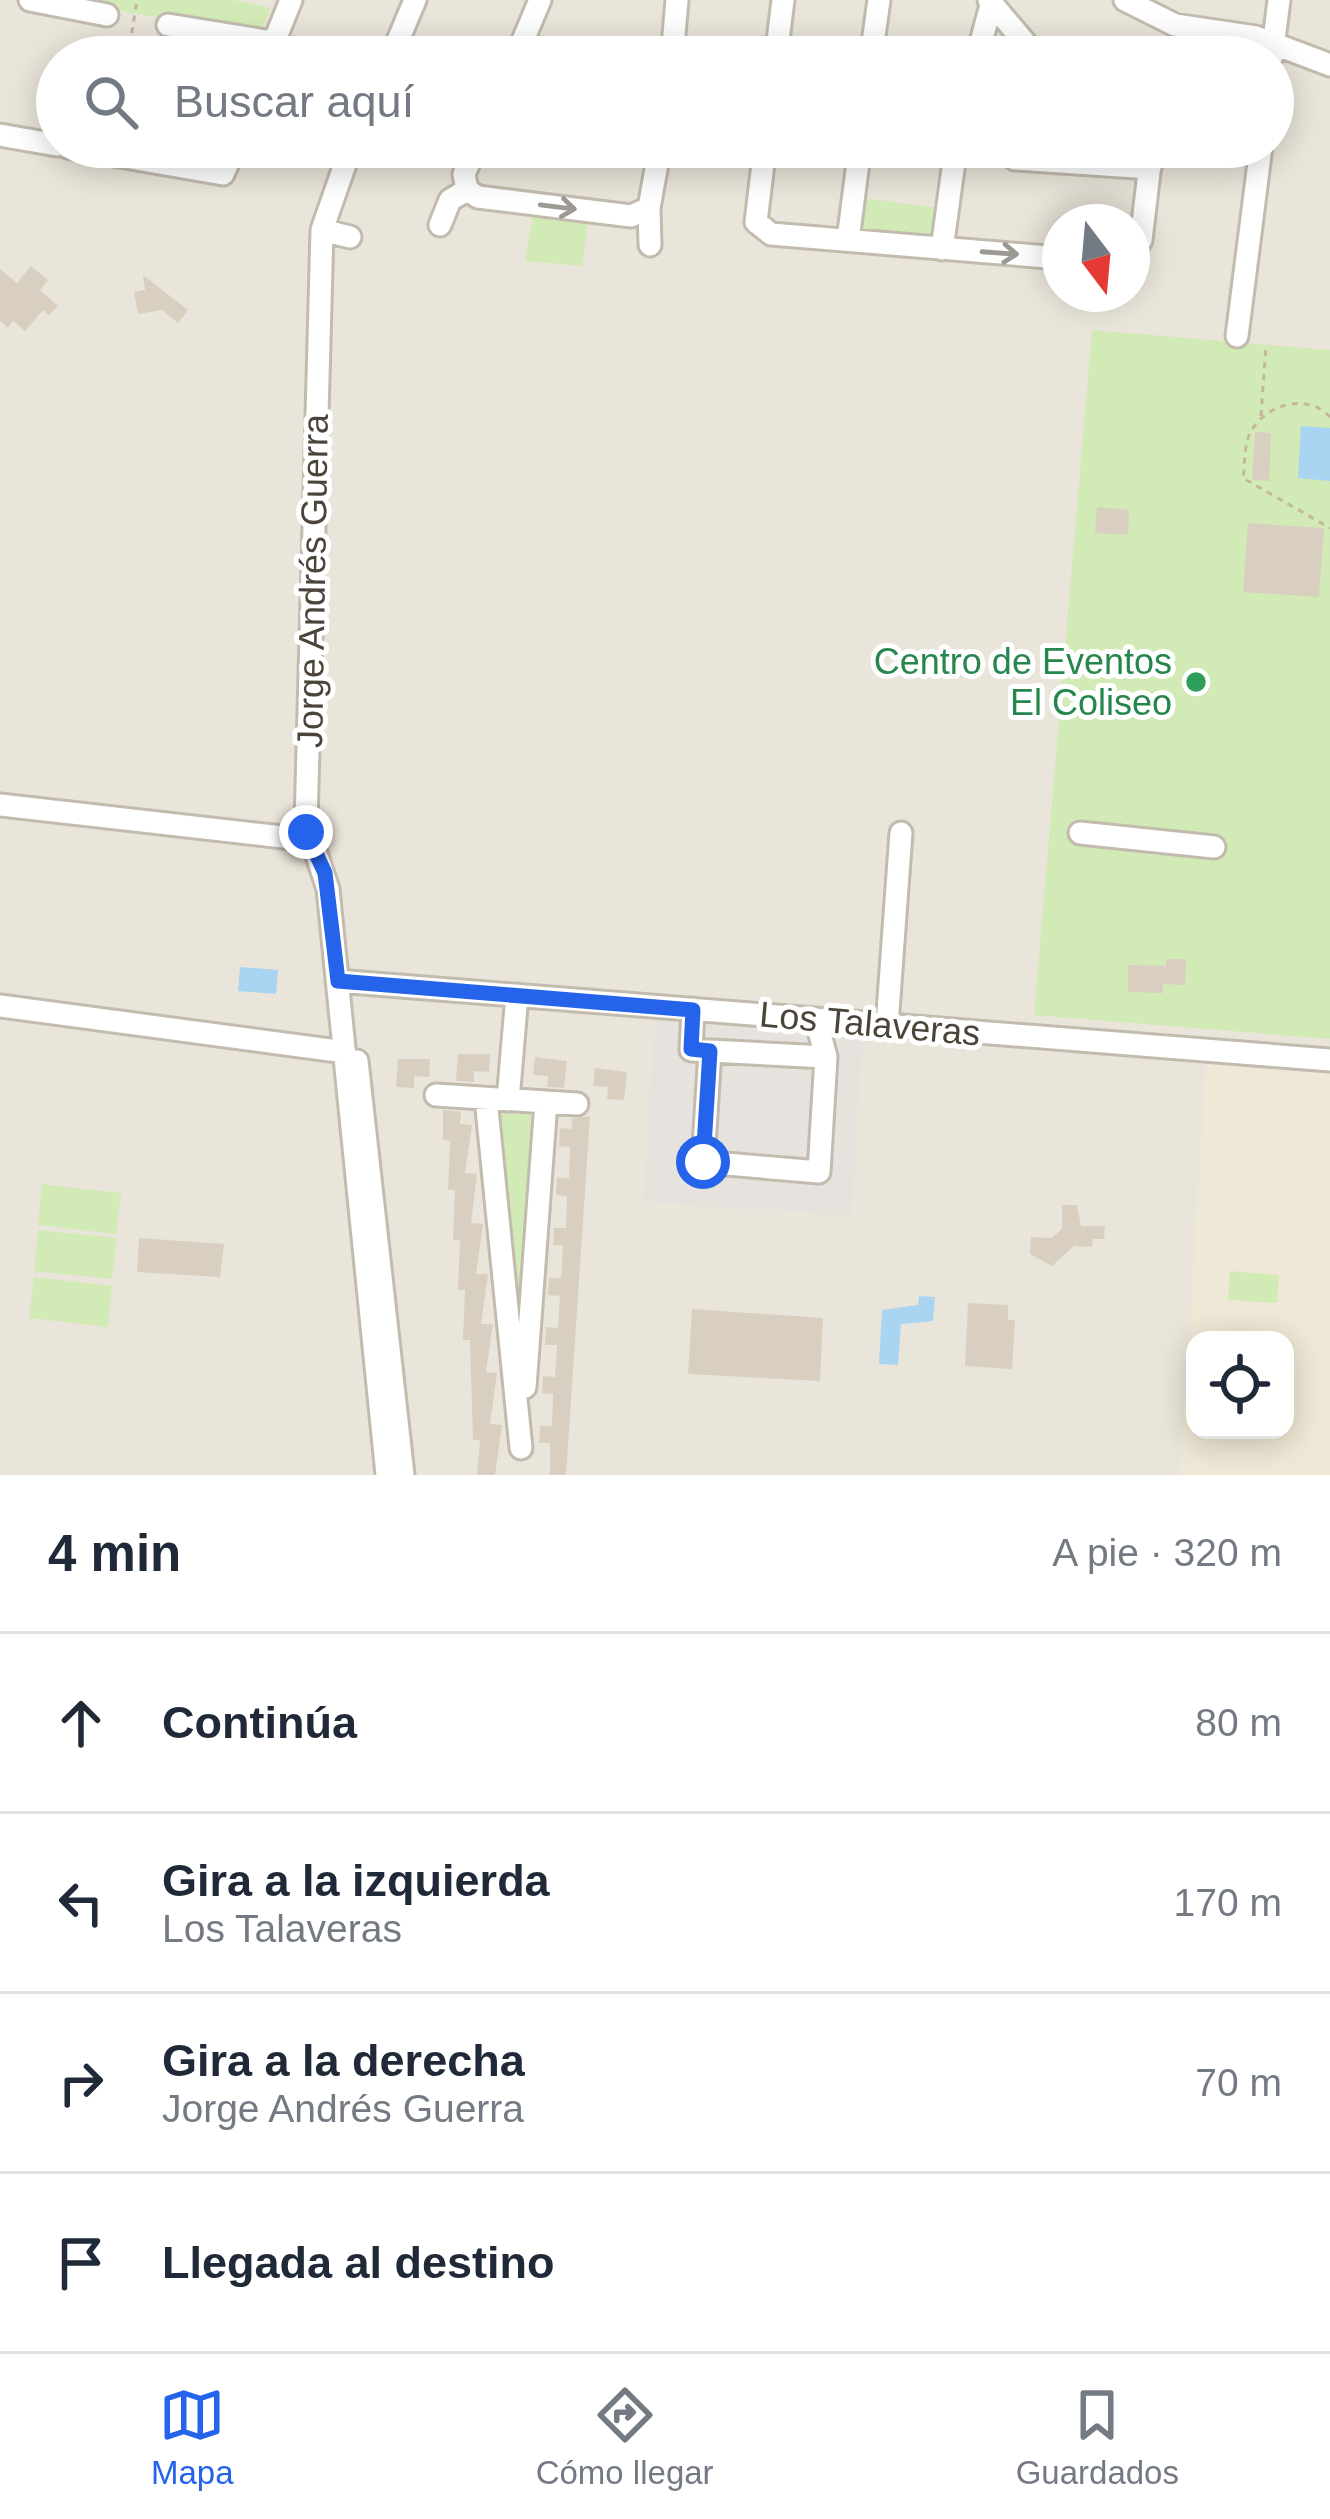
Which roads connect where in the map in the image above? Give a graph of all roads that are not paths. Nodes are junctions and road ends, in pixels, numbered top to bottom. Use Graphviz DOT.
graph roads {
  1 [pos="30,0"];
  2 [pos="416,0"];
  3 [pos="540,0"];
  4 [pos="677,0"];
  5 [pos="783,0"];
  6 [pos="879,0"];
  7 [pos="1124,0"];
  8 [pos="1279,0"];
  9 [pos="284,1"];
  10 [pos="990,3"];
  11 [pos="107,15"];
  12 [pos="169,25"];
  13 [pos="213,36"];
  14 [pos="274,36"];
  15 [pos="400,36"];
  16 [pos="524,36"];
  17 [pos="674,36"];
  18 [pos="779,36"];
  19 [pos="875,36"];
  20 [pos="982,36"];
  21 [pos="1019,36"];
  22 [pos="1216,36"];
  23 [pos="1275,36"];
  24 [pos="1294,56"];
  25 [pos="1330,64"];
  26 [pos="0,135"];
  27 [pos="36,141"];
  28 [pos="194,168"];
  29 [pos="226,168"];
  30 [pos="344,168"];
  31 [pos="468,168"];
  32 [pos="656,168"];
  33 [pos="762,168"];
  34 [pos="857,168"];
  35 [pos="953,168"];
  36 [pos="1150,168"];
  37 [pos="1258,168"];
  38 [pos="467,190"];
  39 [pos="1145,204"];
  40 [pos="649,208"];
  41 [pos="440,225"];
  42 [pos="322,230"];
  43 [pos="350,237"];
  44 [pos="848,241"];
  45 [pos="650,245"];
  46 [pos="942,249"];
  47 [pos="1042,257"];
  48 [pos="1238,336"];
  49 [pos="0,805"];
  50 [pos="901,833"];
  51 [pos="1081,833"];
  52 [pos="309,840"];
  53 [pos="1214,847"];
  54 [pos="338,981"];
  55 [pos="517,995"];
  56 [pos="0,1006"];
  57 [pos="693,1010"];
  58 [pos="341,1015"];
  59 [pos="816,1019"];
  60 [pos="887,1025"];
  61 [pos="710,1051"];
  62 [pos="345,1052"];
  63 [pos="826,1057"];
  64 [pos="1330,1060"];
  65 [pos="436,1095"];
  66 [pos="497,1099"];
  67 [pos="546,1102"];
  68 [pos="577,1104"];
  69 [pos="387,1475"];
  70 [pos="403,1475"];
  1 -- 11 [label="street"];
  2 -- 15 [label="street"];
  3 -- 16 [label="street"];
  4 -- 17 [label="street"];
  5 -- 18 [label="street"];
  6 -- 19 [label="street"];
  7 -- 22 [label="street"];
  8 -- 23 [label="street"];
  9 -- 14 [label="street"];
  10 -- 20 [label="street"];
  10 -- 21 [label="street"];
  12 -- 13 [label="street"];
  24 -- 25 [label="street"];
  26 -- 27 [label="street"];
  28 -- 29 [label="street"];
  30 -- 42 [label="street, Jorge Andrés Guerra"];
  31 -- 38 [label="street"];
  32 -- 40 [label="street"];
  33 -- 44 [label="street"];
  34 -- 44 [label="street"];
  35 -- 46 [label="street"];
  36 -- 39 [label="street"];
  37 -- 48 [label="street"];
  38 -- 40 [label="street, one-way"];
  38 -- 41 [label="street"];
  40 -- 45 [label="street"];
  42 -- 43 [label="street"];
  42 -- 52 [label="street, Jorge Andrés Guerra"];
  44 -- 46 [label="street"];
  46 -- 47 [label="street, one-way"];
  49 -- 52 [label="street"];
  50 -- 60 [label="street"];
  51 -- 53 [label="street"];
  52 -- 54 [label="street, Jorge Andrés Guerra"];
  54 -- 55 [label="street, Los Talaveras"];
  54 -- 58 [label="street, Jorge Andrés Guerra"];
  55 -- 57 [label="street, Los Talaveras"];
  55 -- 66 [label="street"];
  56 -- 62 [label="street"];
  57 -- 59 [label="street, Los Talaveras"];
  57 -- 61 [label="street"];
  58 -- 62 [label="street, Jorge Andrés Guerra"];
  58 -- 70 [label="street, Jorge Andrés Guerra"];
  59 -- 60 [label="street, Los Talaveras"];
  59 -- 63 [label="street"];
  60 -- 64 [label="street, Los Talaveras"];
  61 -- 63 [label="street"];
  61 -- 63 [label="street"];
  62 -- 69 [label="street, Jorge Andrés Guerra"];
  65 -- 66 [label="street"];
  66 -- 67 [label="street"];
  66 -- 67 [label="street"];
  67 -- 68 [label="street"];
}
